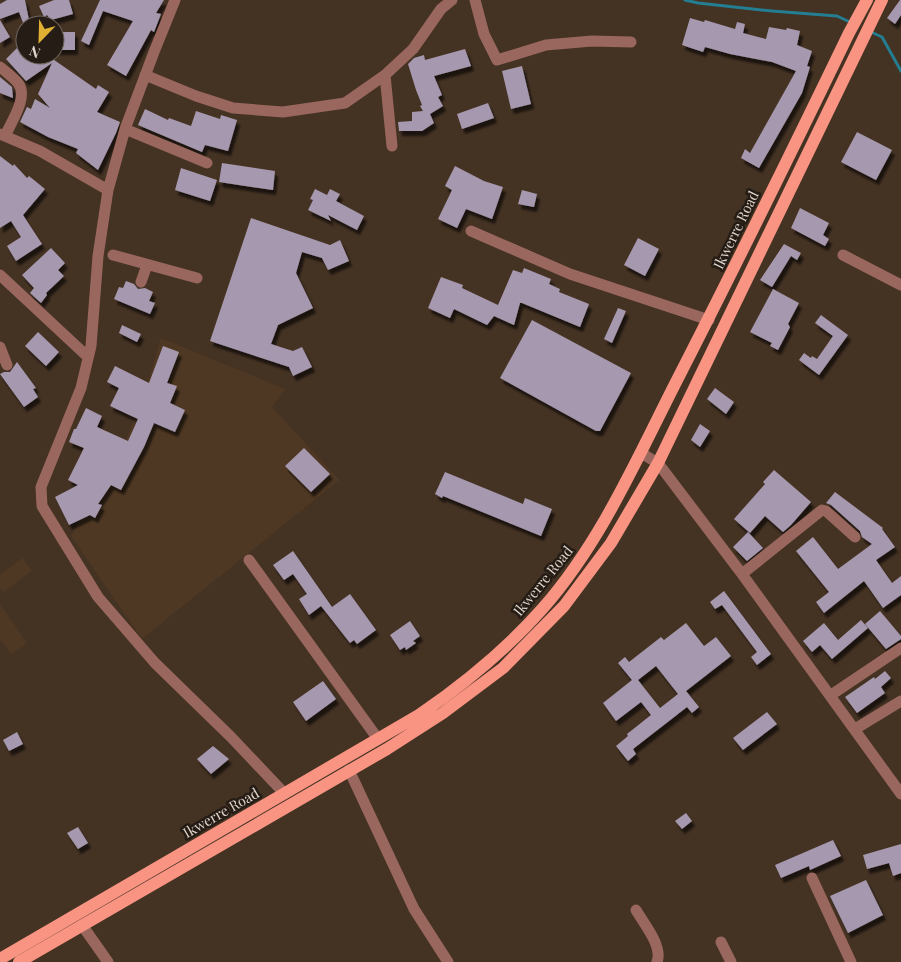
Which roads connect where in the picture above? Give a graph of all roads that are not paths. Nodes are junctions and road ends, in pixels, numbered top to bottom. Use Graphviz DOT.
graph roads {
  1 [pos="175,0"];
  2 [pos="452,0"];
  3 [pos="475,0"];
  4 [pos="867,0"];
  5 [pos="882,0"];
  6 [pos="631,42"];
  7 [pos="0,67"];
  8 [pos="384,75"];
  9 [pos="145,76"];
  10 [pos="125,129"];
  11 [pos="2,135"];
  12 [pos="392,146"];
  13 [pos="207,163"];
  14 [pos="108,190"];
  15 [pos="471,232"];
  16 [pos="113,255"];
  17 [pos="843,255"];
  18 [pos="147,264"];
  19 [pos="0,275"];
  20 [pos="197,278"];
  21 [pos="141,282"];
  22 [pos="901,285"];
  23 [pos="709,320"];
  24 [pos="0,347"];
  25 [pos="88,357"];
  26 [pos="7,365"];
  27 [pos="641,453"];
  28 [pos="658,463"];
  29 [pos="855,537"];
  30 [pos="249,560"];
  31 [pos="742,574"];
  32 [pos="901,648"];
  33 [pos="831,695"];
  34 [pos="901,701"];
  35 [pos="855,729"];
  36 [pos="378,739"];
  37 [pos="349,770"];
  38 [pos="901,792"];
  39 [pos="284,793"];
  40 [pos="812,878"];
  41 [pos="636,910"];
  42 [pos="82,925"];
  43 [pos="721,942"];
  44 [pos="0,959"];
  45 [pos="19,962"];
  46 [pos="108,962"];
  47 [pos="448,962"];
  48 [pos="657,962"];
  49 [pos="731,962"];
  50 [pos="851,962"];
  1 -- 9 [label="street"];
  2 -- 8 [label="street"];
  3 -- 6 [label="street"];
  4 -- 23 [label="main road, Ikwerre Road"];
  5 -- 28 [label="main road"];
  7 -- 11 [label="street"];
  8 -- 9 [label="street"];
  8 -- 12 [label="street"];
  9 -- 10 [label="street"];
  10 -- 13 [label="street"];
  10 -- 14 [label="street"];
  11 -- 14 [label="street"];
  14 -- 25 [label="street"];
  15 -- 23 [label="street"];
  16 -- 18 [label="street"];
  17 -- 22 [label="street"];
  18 -- 20 [label="street"];
  18 -- 21 [label="street"];
  19 -- 25 [label="street"];
  23 -- 27 [label="main road, Ikwerre Road"];
  24 -- 26 [label="street"];
  25 -- 39 [label="street"];
  27 -- 28 [label="street"];
  27 -- 36 [label="main road, Ikwerre Road"];
  28 -- 31 [label="street"];
  28 -- 37 [label="main road"];
  29 -- 31 [label="street"];
  30 -- 36 [label="street"];
  31 -- 33 [label="street"];
  32 -- 33 [label="street"];
  33 -- 35 [label="street"];
  34 -- 35 [label="street"];
  35 -- 38 [label="street"];
  36 -- 39 [label="main road, Ikwerre Road"];
  37 -- 42 [label="main road"];
  37 -- 47 [label="street"];
  39 -- 44 [label="main road, Ikwerre Road"];
  40 -- 50 [label="street"];
  41 -- 48 [label="street"];
  42 -- 45 [label="main road"];
  42 -- 46 [label="street"];
  43 -- 49 [label="street"];
}
